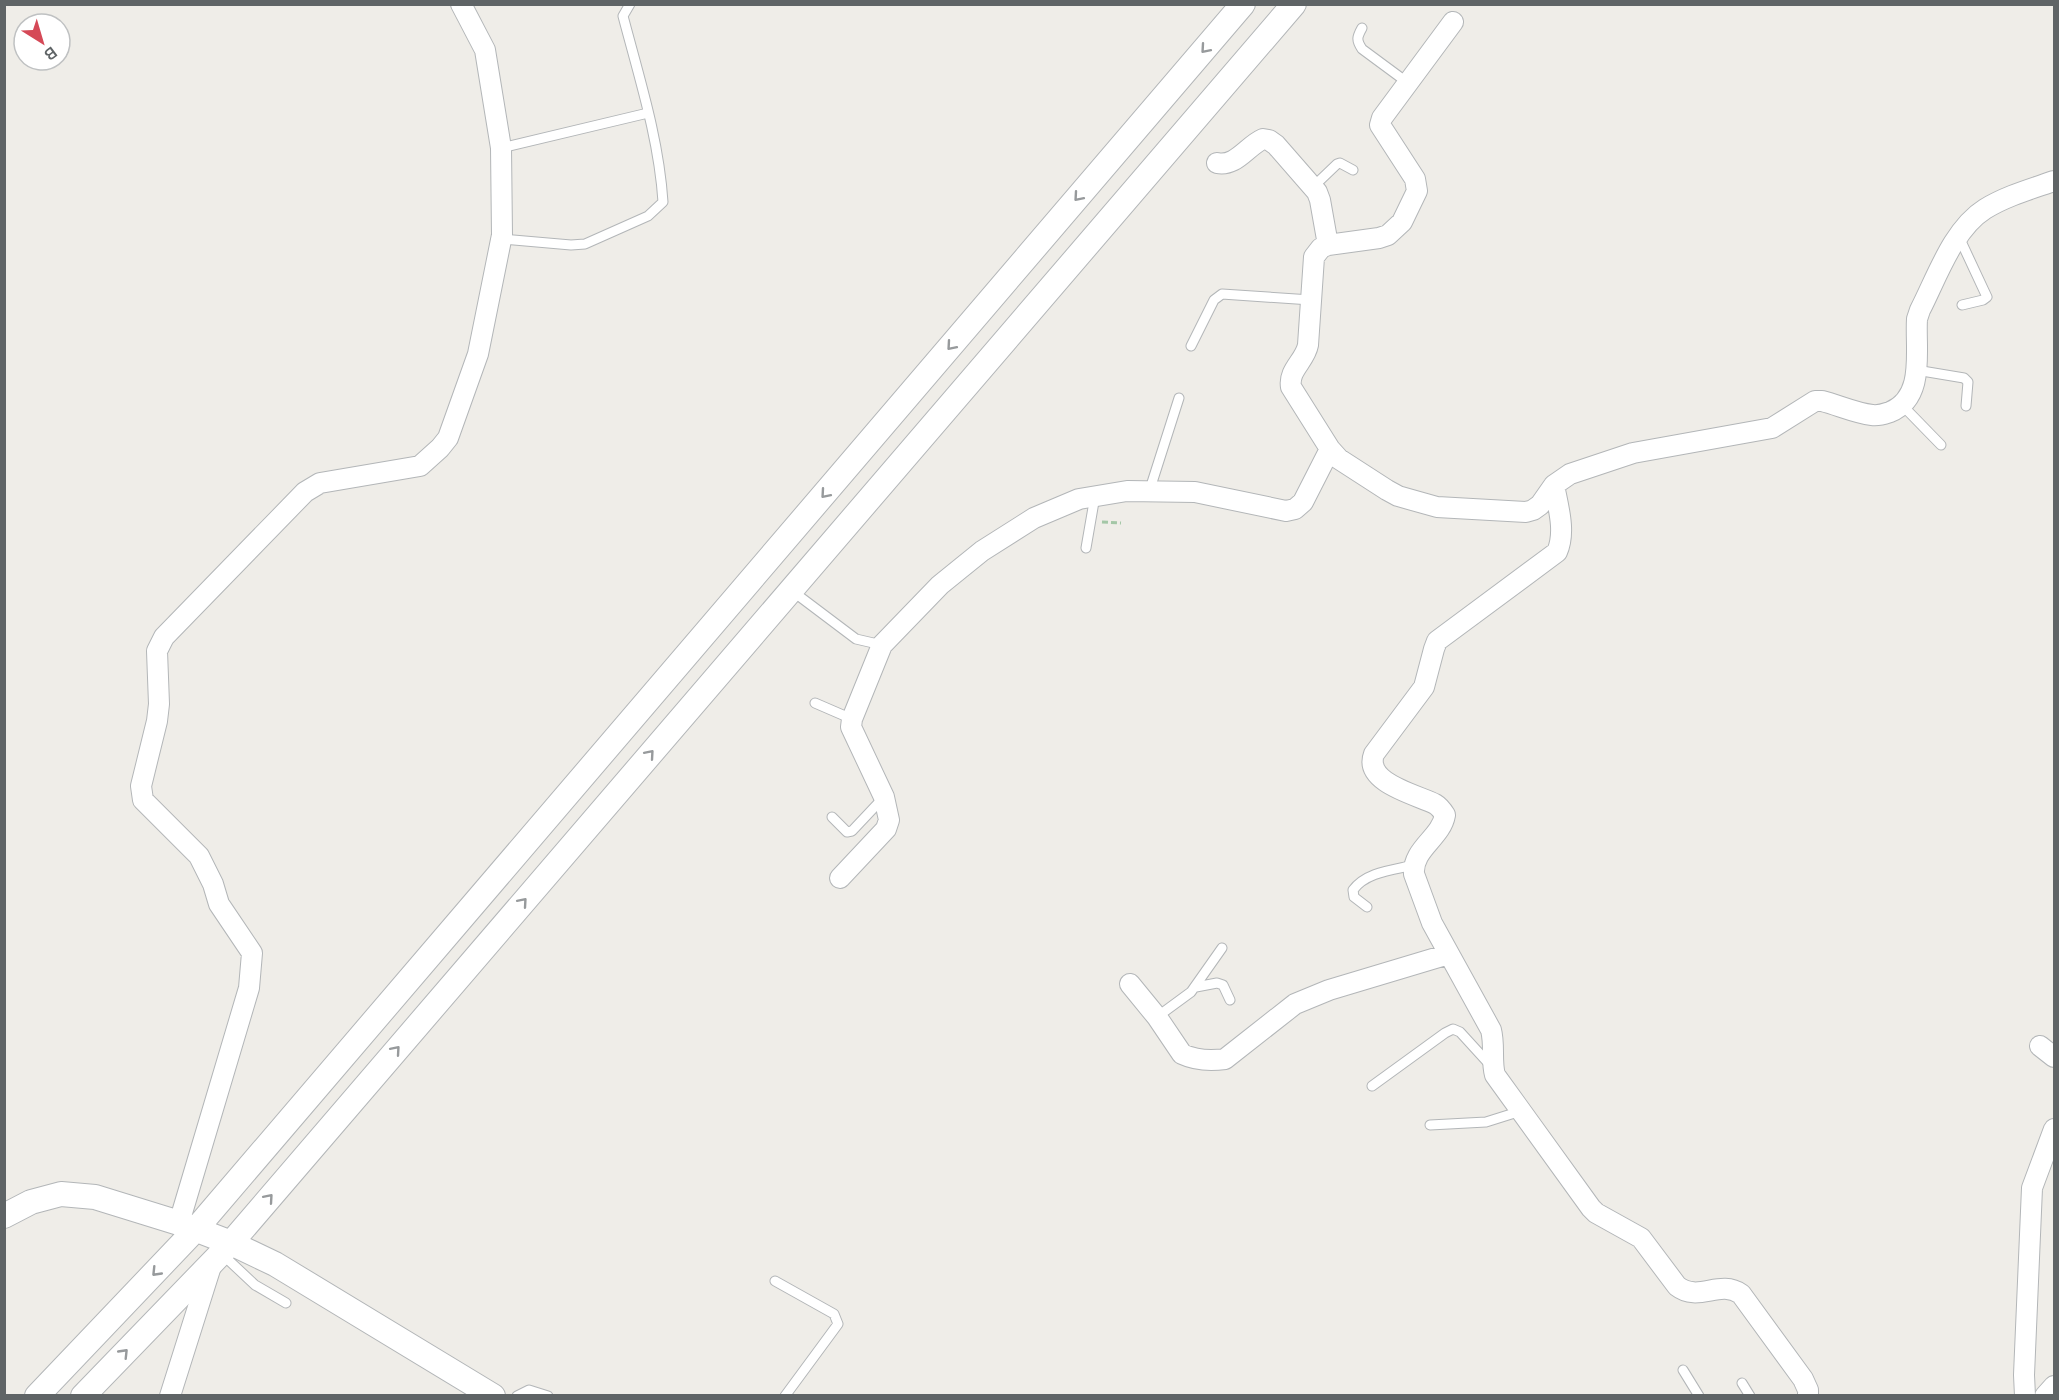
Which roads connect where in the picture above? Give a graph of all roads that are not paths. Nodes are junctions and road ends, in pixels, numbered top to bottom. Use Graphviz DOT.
graph roads {
  1 [pos="461,4"];
  2 [pos="630,4"];
  3 [pos="1243,4"];
  4 [pos="1294,4"];
  5 [pos="1453,22"];
  6 [pos="1362,28"];
  7 [pos="1408,83"];
  8 [pos="648,113"];
  9 [pos="501,148"];
  10 [pos="1217,163"];
  11 [pos="1353,170"];
  12 [pos="2055,181"];
  13 [pos="1314,186"];
  14 [pos="1958,235"];
  15 [pos="502,239"];
  16 [pos="1328,244"];
  17 [pos="1311,300"];
  18 [pos="1962,305"];
  19 [pos="1191,346"];
  20 [pos="1916,370"];
  21 [pos="1179,399"];
  22 [pos="1902,405"];
  23 [pos="1966,406"];
  24 [pos="1941,445"];
  25 [pos="1330,449"];
  26 [pos="1554,485"];
  27 [pos="1149,492"];
  28 [pos="1095,496"];
  29 [pos="1086,549"];
  30 [pos="791,590"];
  31 [pos="882,645"];
  32 [pos="816,703"];
  33 [pos="852,719"];
  34 [pos="884,797"];
  35 [pos="832,817"];
  36 [pos="1414,865"];
  37 [pos="840,878"];
  38 [pos="1366,907"];
  39 [pos="1222,948"];
  40 [pos="1449,954"];
  41 [pos="1130,984"];
  42 [pos="1196,987"];
  43 [pos="1230,1000"];
  44 [pos="1157,1017"];
  45 [pos="1493,1068"];
  46 [pos="1372,1086"];
  47 [pos="1521,1111"];
  48 [pos="1430,1125"];
  49 [pos="2055,1129"];
  50 [pos="4,1216"];
  51 [pos="188,1226"];
  52 [pos="222,1252"];
  53 [pos="775,1281"];
  54 [pos="286,1303"];
  55 [pos="1683,1370"];
  56 [pos="1742,1383"];
  57 [pos="2055,1386"];
  58 [pos="37,1395"];
  59 [pos="83,1395"];
  60 [pos="170,1395"];
  61 [pos="493,1395"];
  62 [pos="518,1395"];
  63 [pos="548,1395"];
  64 [pos="785,1395"];
  65 [pos="1699,1395"];
  66 [pos="1750,1395"];
  67 [pos="1808,1395"];
  68 [pos="2025,1395"];
  69 [pos="2045,1395"];
  1 -- 9 [label="street"];
  2 -- 8 [label="lane"];
  3 -- 51 [label="street, one-way"];
  4 -- 30 [label="street"];
  5 -- 7 [label="street"];
  6 -- 7 [label="lane"];
  7 -- 16 [label="street"];
  8 -- 9 [label="lane"];
  8 -- 15 [label="lane"];
  9 -- 15 [label="street"];
  10 -- 13 [label="street"];
  11 -- 13 [label="lane"];
  12 -- 14 [label="street"];
  13 -- 16 [label="street"];
  14 -- 18 [label="lane"];
  14 -- 20 [label="street"];
  15 -- 51 [label="street"];
  16 -- 17 [label="street"];
  17 -- 19 [label="lane"];
  17 -- 25 [label="street"];
  20 -- 22 [label="street"];
  20 -- 23 [label="lane"];
  21 -- 27 [label="lane"];
  22 -- 24 [label="lane"];
  22 -- 26 [label="street"];
  25 -- 26 [label="street"];
  25 -- 27 [label="street"];
  26 -- 36 [label="street"];
  27 -- 28 [label="street"];
  28 -- 29 [label="lane"];
  28 -- 31 [label="street"];
  30 -- 31 [label="lane"];
  52 -- 30 [label="street, one-way"];
  31 -- 33 [label="street"];
  32 -- 33 [label="lane"];
  33 -- 34 [label="street"];
  34 -- 35 [label="lane"];
  34 -- 37 [label="street"];
  36 -- 38 [label="lane"];
  36 -- 40 [label="street"];
  39 -- 42 [label="lane"];
  40 -- 44 [label="street"];
  40 -- 45 [label="street"];
  41 -- 44 [label="street"];
  42 -- 43 [label="lane"];
  42 -- 44 [label="lane"];
  45 -- 46 [label="lane"];
  45 -- 47 [label="street"];
  47 -- 48 [label="lane"];
  47 -- 67 [label="street"];
  49 -- 68 [label="street"];
  50 -- 51 [label="street"];
  51 -- 52 [label="street"];
  51 -- 58 [label="street, one-way"];
  52 -- 54 [label="lane"];
  59 -- 52 [label="street, one-way"];
  52 -- 60 [label="street"];
  52 -- 61 [label="street"];
  53 -- 64 [label="lane"];
  55 -- 65 [label="lane"];
  56 -- 66 [label="lane"];
  57 -- 69 [label="street"];
  62 -- 63 [label="lane"];
}
